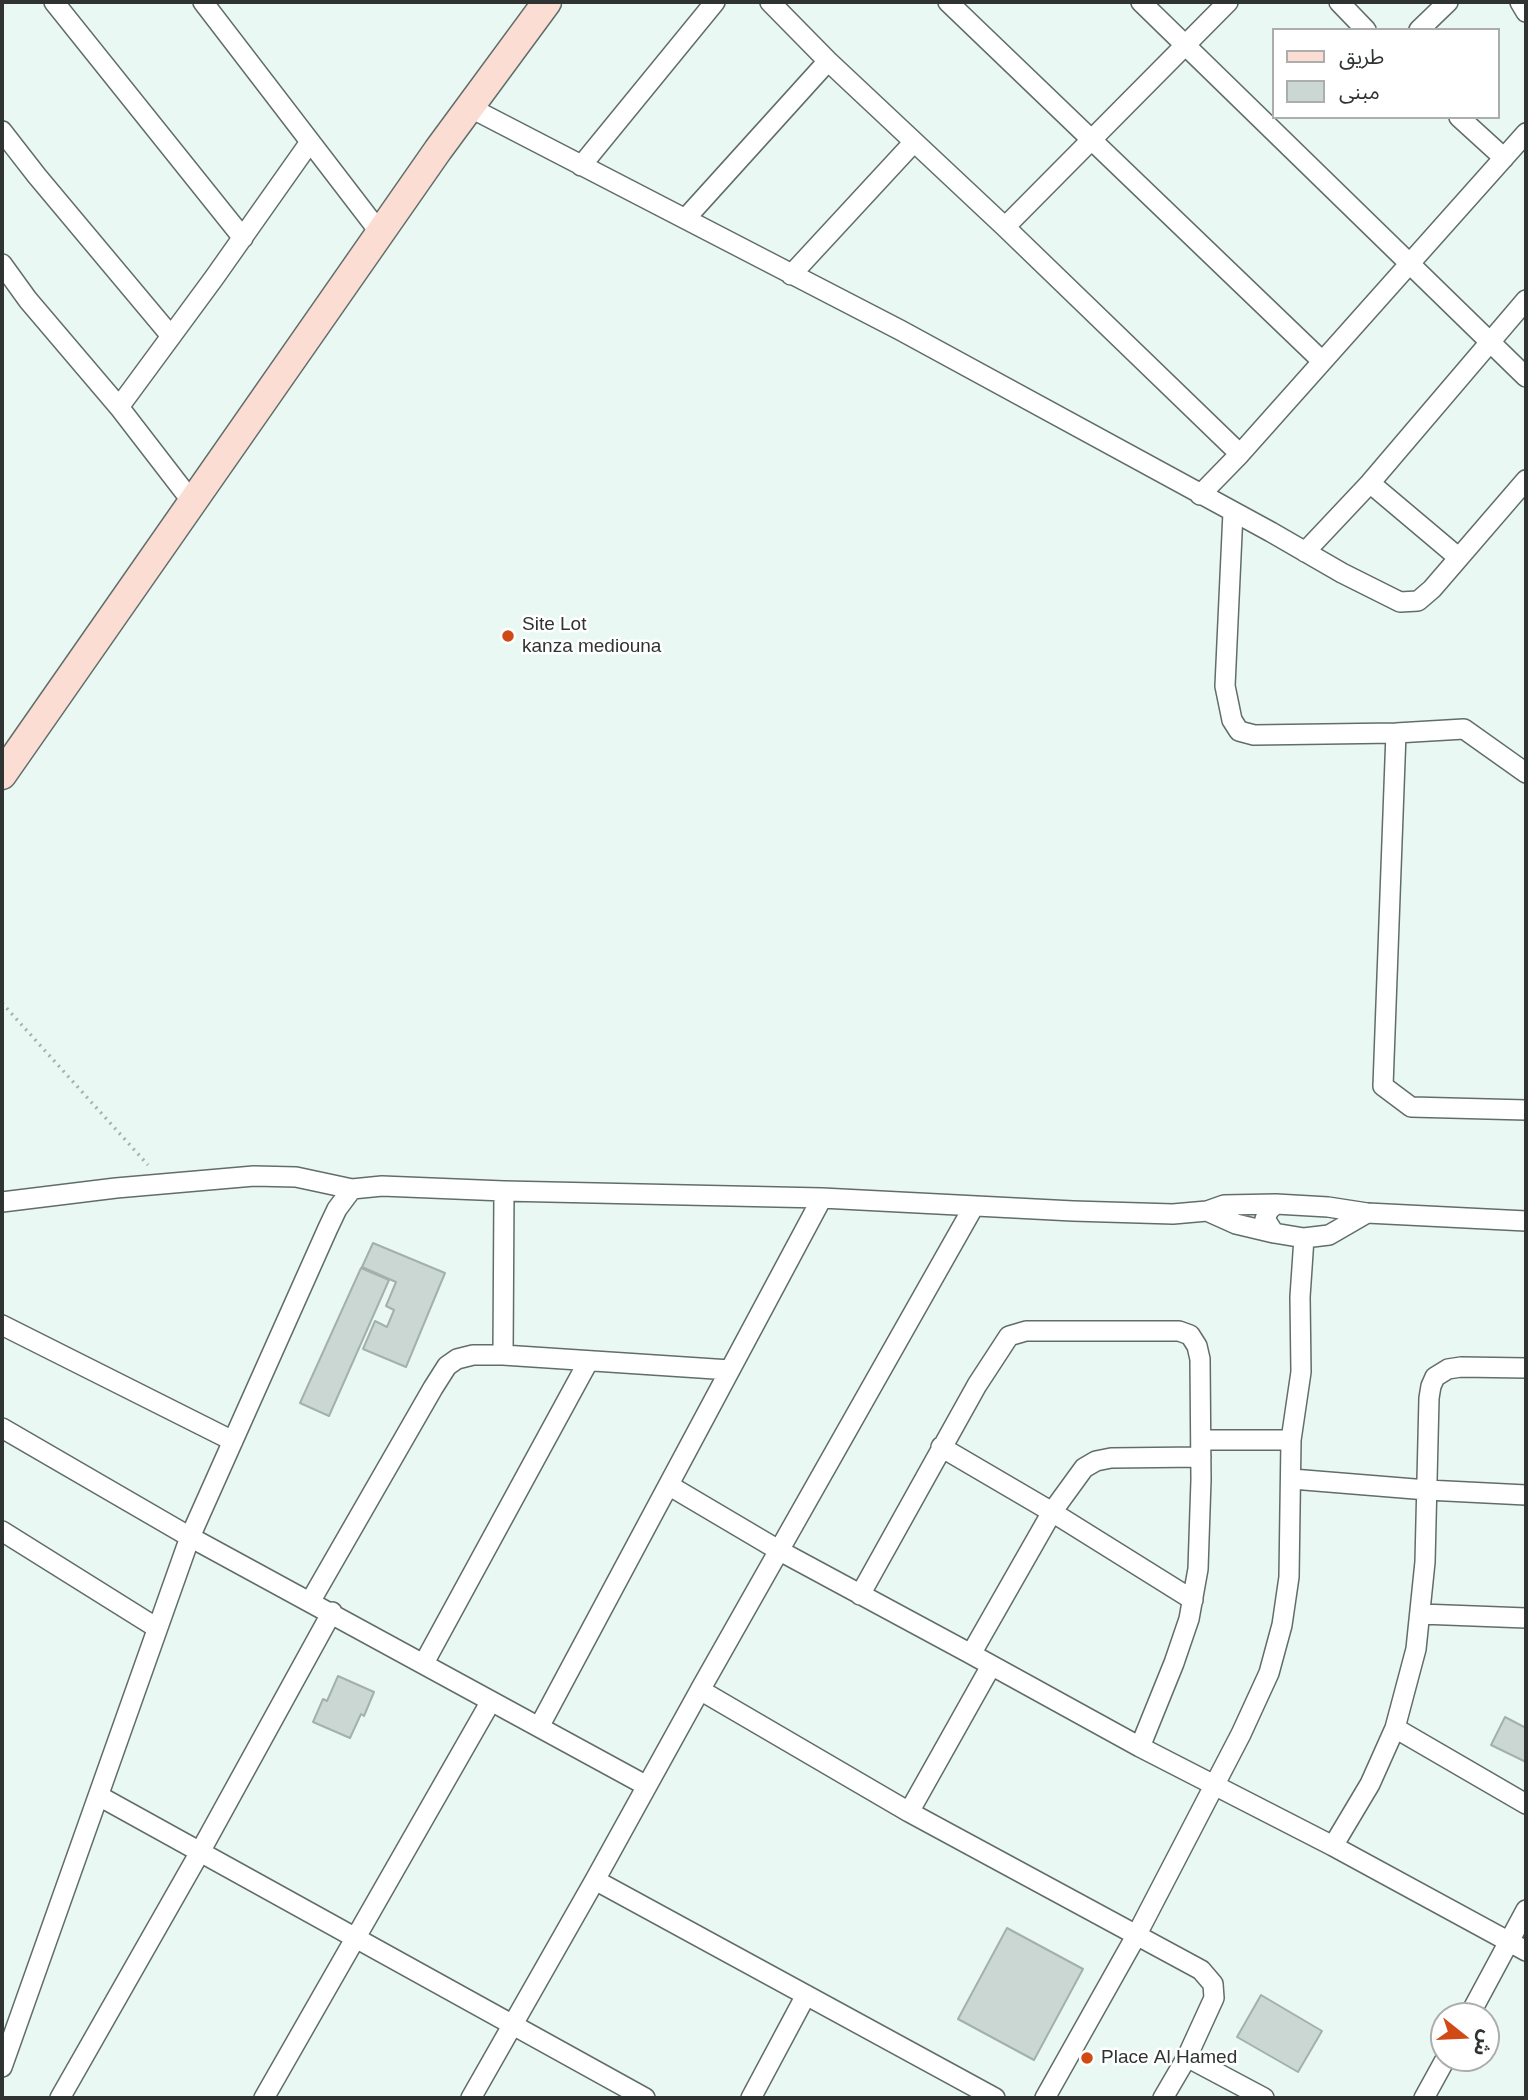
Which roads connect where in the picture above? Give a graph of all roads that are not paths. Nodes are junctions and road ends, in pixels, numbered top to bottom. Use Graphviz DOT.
graph roads {
  1 [pos="54,2"];
  2 [pos="203,2"];
  3 [pos="547,2"];
  4 [pos="715,2"];
  5 [pos="770,2"];
  6 [pos="948,2"];
  7 [pos="1141,2"];
  8 [pos="1228,2"];
  9 [pos="1339,2"];
  10 [pos="1448,2"];
  11 [pos="1520,2"];
  12 [pos="1526,12"];
  13 [pos="1364,28"];
  14 [pos="1421,28"];
  15 [pos="1184,44"];
  16 [pos="828,61"];
  17 [pos="469,107"];
  18 [pos="1461,119"];
  19 [pos="2,131"];
  20 [pos="1526,134"];
  21 [pos="1091,140"];
  22 [pos="310,142"];
  23 [pos="914,142"];
  24 [pos="1504,158"];
  25 [pos="582,166"];
  26 [pos="685,218"];
  27 [pos="1005,227"];
  28 [pos="381,234"];
  29 [pos="243,238"];
  30 [pos="2,264"];
  31 [pos="1409,264"];
  32 [pos="791,275"];
  33 [pos="1526,300"];
  34 [pos="171,336"];
  35 [pos="1490,342"];
  36 [pos="1322,362"];
  37 [pos="1526,377"];
  38 [pos="119,407"];
  39 [pos="1240,454"];
  40 [pos="1526,480"];
  41 [pos="1370,483"];
  42 [pos="1200,495"];
  43 [pos="193,503"];
  44 [pos="1233,512"];
  45 [pos="1305,552"];
  46 [pos="1459,558"];
  47 [pos="1396,733"];
  48 [pos="1526,773"];
  49 [pos="2,775"];
  50 [pos="1526,1110"];
  51 [pos="352,1189"];
  52 [pos="504,1191"];
  53 [pos="822,1198"];
  54 [pos="2,1202"];
  55 [pos="1276,1204"];
  56 [pos="974,1206"];
  57 [pos="1328,1207"];
  58 [pos="1207,1212"];
  59 [pos="1367,1213"];
  60 [pos="1526,1221"];
  61 [pos="1274,1233"];
  62 [pos="1329,1235"];
  63 [pos="1304,1238"];
  64 [pos="2,1325"];
  65 [pos="503,1355"];
  66 [pos="588,1362"];
  67 [pos="1526,1368"];
  68 [pos="730,1370"];
  69 [pos="2,1428"];
  70 [pos="1291,1440"];
  71 [pos="233,1441"];
  72 [pos="941,1447"];
  73 [pos="1201,1448"];
  74 [pos="1292,1479"];
  75 [pos="670,1486"];
  76 [pos="1427,1490"];
  77 [pos="1526,1494"];
  78 [pos="1052,1512"];
  79 [pos="2,1531"];
  80 [pos="190,1536"];
  81 [pos="780,1551"];
  82 [pos="860,1594"];
  83 [pos="1193,1600"];
  84 [pos="310,1602"];
  85 [pos="332,1612"];
  86 [pos="1421,1614"];
  87 [pos="1526,1618"];
  88 [pos="157,1628"];
  89 [pos="971,1654"];
  90 [pos="424,1664"];
  91 [pos="991,1666"];
  92 [pos="699,1690"];
  93 [pos="491,1701"];
  94 [pos="539,1727"];
  95 [pos="1395,1728"];
  96 [pos="1140,1747"];
  97 [pos="1215,1784"];
  98 [pos="647,1786"];
  99 [pos="99,1796"];
  100 [pos="1526,1804"];
  101 [pos="909,1812"];
  102 [pos="1333,1846"];
  103 [pos="200,1852"];
  104 [pos="595,1880"];
  105 [pos="1526,1910"];
  106 [pos="1136,1936"];
  107 [pos="355,1939"];
  108 [pos="1518,1947"];
  109 [pos="806,1995"];
  110 [pos="1479,2002"];
  111 [pos="512,2026"];
  112 [pos="1187,2057"];
  113 [pos="2,2067"];
  114 [pos="1438,2072"];
  115 [pos="1171,2096"];
  116 [pos="60,2098"];
  117 [pos="264,2098"];
  118 [pos="471,2098"];
  119 [pos="645,2098"];
  120 [pos="751,2098"];
  121 [pos="995,2098"];
  122 [pos="1045,2098"];
  123 [pos="1264,2098"];
  124 [pos="1424,2098"];
  1 -- 29 [label="street"];
  2 -- 22 [label="street"];
  3 -- 17 [label="street"];
  4 -- 25 [label="street"];
  5 -- 16 [label="street"];
  6 -- 21 [label="street"];
  7 -- 15 [label="street"];
  8 -- 15 [label="street"];
  9 -- 13 [label="street"];
  10 -- 14 [label="street"];
  11 -- 12 [label="street"];
  15 -- 21 [label="street"];
  15 -- 31 [label="street"];
  16 -- 23 [label="street"];
  16 -- 26 [label="street"];
  17 -- 25 [label="street"];
  17 -- 28 [label="street"];
  18 -- 24 [label="street"];
  19 -- 34 [label="street"];
  20 -- 24 [label="street"];
  21 -- 27 [label="street"];
  21 -- 36 [label="street"];
  22 -- 28 [label="street"];
  22 -- 29 [label="street"];
  23 -- 27 [label="street"];
  23 -- 32 [label="street"];
  24 -- 31 [label="street"];
  25 -- 26 [label="street"];
  26 -- 32 [label="street"];
  27 -- 39 [label="street"];
  28 -- 43 [label="street"];
  29 -- 34 [label="street"];
  30 -- 38 [label="street"];
  31 -- 35 [label="street"];
  31 -- 36 [label="street"];
  32 -- 42 [label="street"];
  33 -- 35 [label="street"];
  34 -- 38 [label="street"];
  35 -- 37 [label="street"];
  35 -- 41 [label="street"];
  36 -- 39 [label="street"];
  38 -- 43 [label="street"];
  39 -- 42 [label="street"];
  40 -- 46 [label="street"];
  41 -- 45 [label="street"];
  41 -- 46 [label="street"];
  42 -- 44 [label="street"];
  43 -- 49 [label="street"];
  44 -- 45 [label="street"];
  44 -- 47 [label="street"];
  45 -- 46 [label="street"];
  47 -- 48 [label="street"];
  47 -- 50 [label="street"];
  51 -- 52 [label="street"];
  51 -- 54 [label="street"];
  51 -- 71 [label="street"];
  52 -- 53 [label="street"];
  52 -- 65 [label="street"];
  53 -- 56 [label="street"];
  53 -- 68 [label="street"];
  55 -- 57 [label="street"];
  55 -- 58 [label="street"];
  55 -- 61 [label="street"];
  56 -- 58 [label="street"];
  56 -- 81 [label="street"];
  57 -- 59 [label="street"];
  57 -- 62 [label="street"];
  58 -- 61 [label="street"];
  59 -- 60 [label="street"];
  59 -- 62 [label="street"];
  61 -- 63 [label="street"];
  62 -- 63 [label="street"];
  63 -- 70 [label="street"];
  64 -- 71 [label="street"];
  65 -- 66 [label="street"];
  65 -- 84 [label="street"];
  66 -- 68 [label="street"];
  66 -- 90 [label="street"];
  67 -- 76 [label="street"];
  68 -- 75 [label="street"];
  69 -- 80 [label="street"];
  70 -- 73 [label="street"];
  70 -- 74 [label="street"];
  71 -- 80 [label="street"];
  72 -- 73 [label="street"];
  72 -- 78 [label="street"];
  72 -- 82 [label="street"];
  73 -- 78 [label="street"];
  73 -- 83 [label="street"];
  74 -- 76 [label="street"];
  74 -- 97 [label="street"];
  75 -- 81 [label="street"];
  75 -- 94 [label="street"];
  76 -- 77 [label="street"];
  76 -- 86 [label="street"];
  78 -- 83 [label="street"];
  78 -- 89 [label="street"];
  79 -- 88 [label="street"];
  80 -- 84 [label="street"];
  80 -- 88 [label="street"];
  81 -- 82 [label="street"];
  81 -- 92 [label="street"];
  82 -- 89 [label="street"];
  83 -- 96 [label="street"];
  84 -- 85 [label="street"];
  85 -- 90 [label="street"];
  85 -- 103 [label="street"];
  86 -- 87 [label="street"];
  86 -- 95 [label="street"];
  88 -- 99 [label="street"];
  89 -- 91 [label="street"];
  90 -- 93 [label="street"];
  91 -- 96 [label="street"];
  91 -- 101 [label="street"];
  92 -- 98 [label="street"];
  92 -- 101 [label="street"];
  93 -- 94 [label="street"];
  93 -- 107 [label="street"];
  94 -- 98 [label="street"];
  95 -- 100 [label="street"];
  95 -- 102 [label="street"];
  96 -- 97 [label="street"];
  97 -- 102 [label="street"];
  97 -- 106 [label="street"];
  98 -- 104 [label="street"];
  99 -- 103 [label="street"];
  99 -- 113 [label="street"];
  101 -- 106 [label="street"];
  102 -- 108 [label="street"];
  103 -- 107 [label="street"];
  103 -- 116 [label="street"];
  104 -- 109 [label="street"];
  104 -- 111 [label="street"];
  105 -- 108 [label="street"];
  106 -- 112 [label="street"];
  106 -- 122 [label="street"];
  107 -- 111 [label="street"];
  107 -- 117 [label="street"];
  108 -- 110 [label="street"];
  109 -- 120 [label="street"];
  109 -- 121 [label="street"];
  111 -- 118 [label="street"];
  111 -- 119 [label="street"];
  112 -- 115 [label="street"];
  112 -- 123 [label="street"];
  114 -- 124 [label="street"];
}
